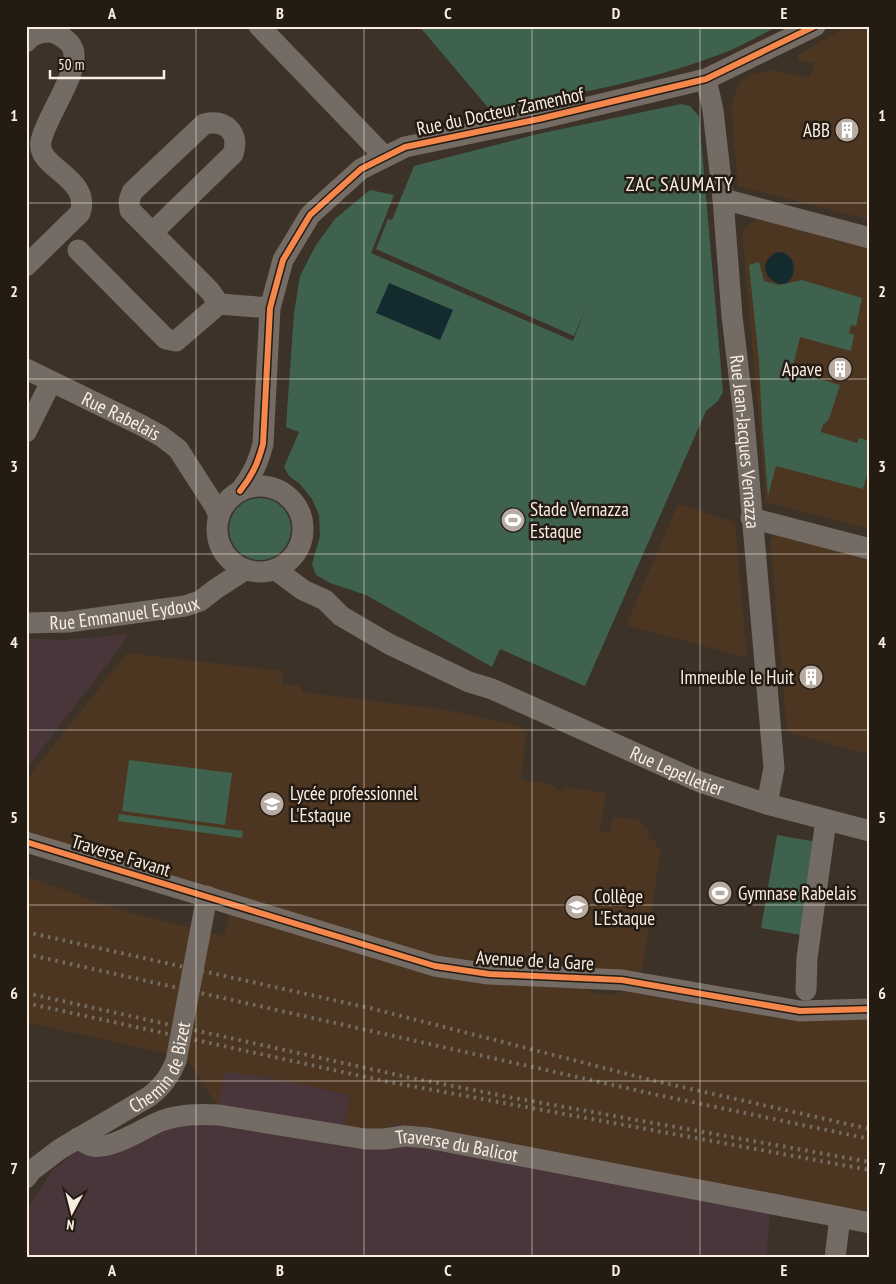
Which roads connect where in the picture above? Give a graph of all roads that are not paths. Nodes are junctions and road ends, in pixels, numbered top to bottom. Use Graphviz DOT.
graph roads {
  1 [pos="259,26"];
  2 [pos="815,26"];
  3 [pos="52,29"];
  4 [pos="26,42"];
  5 [pos="706,79"];
  6 [pos="385,157"];
  7 [pos="723,199"];
  8 [pos="153,232"];
  9 [pos="870,238"];
  10 [pos="78,250"];
  11 [pos="26,266"];
  12 [pos="219,304"];
  13 [pos="270,308"];
  14 [pos="26,369"];
  15 [pos="51,382"];
  16 [pos="26,432"];
  17 [pos="263,444"];
  18 [pos="200,483"];
  19 [pos="283,492"];
  20 [pos="237,493"];
  21 [pos="219,516"];
  22 [pos="751,518"];
  23 [pos="870,549"];
  24 [pos="224,553"];
  25 [pos="295,556"];
  26 [pos="245,570"];
  27 [pos="276,570"];
  28 [pos="217,588"];
  29 [pos="325,600"];
  30 [pos="26,623"];
  31 [pos="766,804"];
  32 [pos="826,820"];
  33 [pos="870,831"];
  34 [pos="26,842"];
  35 [pos="206,896"];
  36 [pos="806,990"];
  37 [pos="870,1008"];
  38 [pos="78,1138"];
  39 [pos="26,1178"];
  40 [pos="840,1217"];
  41 [pos="870,1223"];
  42 [pos="835,1258"];
  1 -- 6 [label="street"];
  2 -- 5 [label="street, Rue du Docteur Zamenhof"];
  3 -- 4 [label="street"];
  3 -- 11 [label="street"];
  5 -- 6 [label="street, Rue du Docteur Zamenhof"];
  5 -- 7 [label="street, Rue Jean-Jacques Vernazza"];
  6 -- 13 [label="street, Rue du Docteur Zamenhof"];
  7 -- 9 [label="street"];
  7 -- 22 [label="street, Rue Jean-Jacques Vernazza"];
  8 -- 8 [label="street"];
  8 -- 12 [label="street"];
  10 -- 12 [label="street"];
  12 -- 13 [label="street"];
  13 -- 17 [label="street, Rue du Docteur Zamenhof"];
  14 -- 15 [label="street, Rue Rabelais"];
  15 -- 16 [label="street"];
  15 -- 18 [label="street, Rue Rabelais"];
  17 -- 19 [label="street, Rue du Docteur Zamenhof"];
  17 -- 20 [label="street, Rue du Docteur Zamenhof"];
  18 -- 20 [label="street"];
  18 -- 21 [label="street, Rue Rabelais"];
  19 -- 20 [label="street"];
  19 -- 25 [label="street"];
  20 -- 21 [label="street"];
  21 -- 24 [label="street"];
  22 -- 23 [label="street"];
  22 -- 31 [label="street, Rue Jean-Jacques Vernazza"];
  24 -- 26 [label="street"];
  24 -- 28 [label="street, Rue Emmanuel Eydoux"];
  25 -- 27 [label="street"];
  25 -- 29 [label="street, Rue Lepelletier"];
  26 -- 27 [label="street"];
  26 -- 28 [label="street, Rue Emmanuel Eydoux"];
  27 -- 29 [label="street, Rue Lepelletier"];
  28 -- 30 [label="street, Rue Emmanuel Eydoux"];
  29 -- 31 [label="street, Rue Lepelletier"];
  31 -- 32 [label="street, Rue Lepelletier"];
  32 -- 33 [label="street, Rue Lepelletier"];
  32 -- 36 [label="street"];
  34 -- 35 [label="street, Traverse Favant"];
  35 -- 37 [label="street, Avenue de la Gare"];
  35 -- 38 [label="street, Chemin de Bizet"];
  38 -- 39 [label="street, Chemin de Bizet"];
  38 -- 40 [label="street, Traverse du Balicot"];
  40 -- 41 [label="street, Traverse du Balicot"];
  40 -- 42 [label="street"];
}
